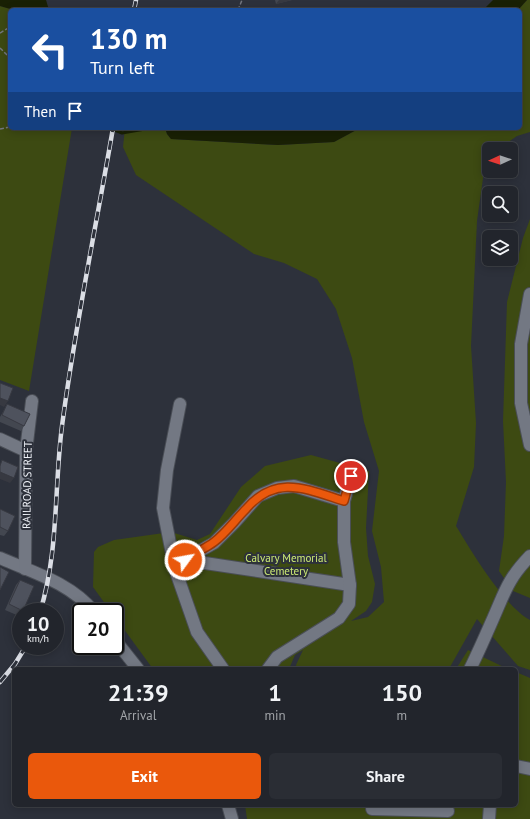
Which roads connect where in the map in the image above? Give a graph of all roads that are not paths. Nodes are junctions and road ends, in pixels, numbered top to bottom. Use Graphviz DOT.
graph roads {
  1 [pos="530,294"];
  2 [pos="529,310"];
  3 [pos="526,344"];
  4 [pos="32,401"];
  5 [pos="180,404"];
  6 [pos="0,439"];
  7 [pos="530,445"];
  8 [pos="26,451"];
  9 [pos="351,476"];
  10 [pos="344,501"];
  11 [pos="530,556"];
  12 [pos="0,558"];
  13 [pos="185,560"];
  14 [pos="25,569"];
  15 [pos="175,569"];
  16 [pos="350,585"];
  17 [pos="84,603"];
  18 [pos="124,651"];
  19 [pos="136,667"];
  20 [pos="222,667"];
  21 [pos="270,667"];
  22 [pos="471,667"];
  23 [pos="518,766"];
  24 [pos="530,769"];
  25 [pos="229,807"];
  26 [pos="490,807"];
  27 [pos="372,811"];
  28 [pos="448,812"];
  29 [pos="232,819"];
  30 [pos="489,819"];
  1 -- 2 [label="street"];
  2 -- 3 [label="street"];
  3 -- 7 [label="street"];
  4 -- 8 [label="street, RAILROAD STREET"];
  5 -- 15 [label="street"];
  6 -- 8 [label="street"];
  8 -- 14 [label="street, RAILROAD STREET"];
  9 -- 10 [label="street"];
  10 -- 13 [label="street"];
  10 -- 16 [label="street"];
  11 -- 22 [label="street"];
  12 -- 14 [label="street"];
  13 -- 15 [label="street"];
  13 -- 16 [label="street"];
  14 -- 17 [label="street"];
  15 -- 20 [label="street"];
  16 -- 21 [label="street"];
  18 -- 19 [label="street"];
  23 -- 24 [label="street"];
  25 -- 29 [label="street"];
  26 -- 30 [label="street"];
  27 -- 28 [label="street"];
}
